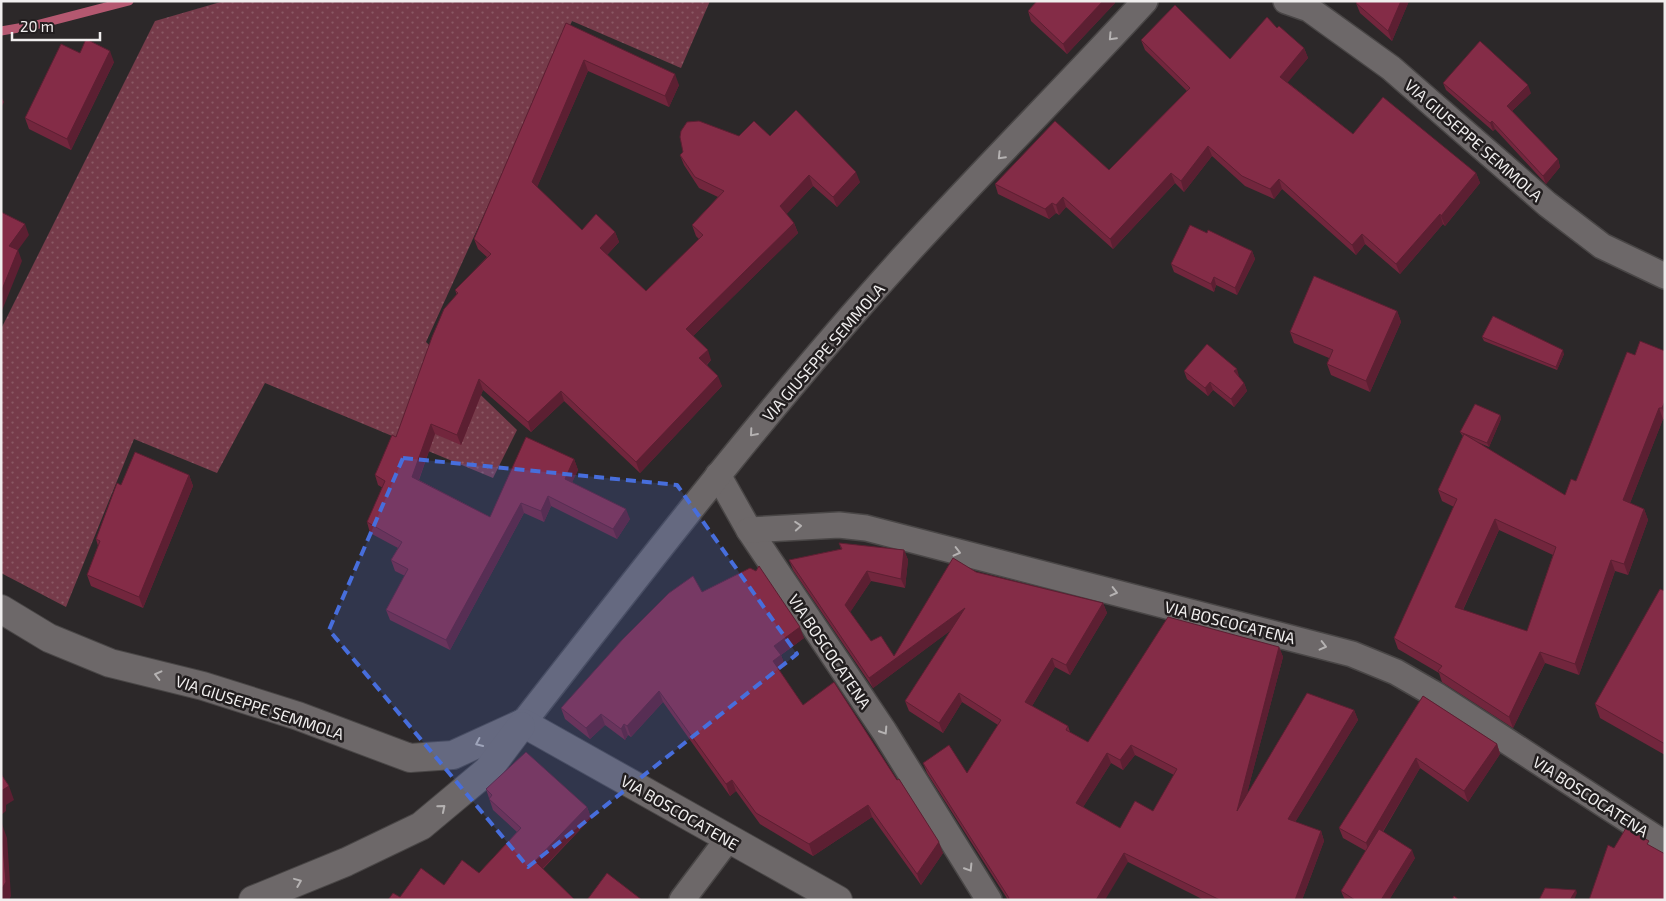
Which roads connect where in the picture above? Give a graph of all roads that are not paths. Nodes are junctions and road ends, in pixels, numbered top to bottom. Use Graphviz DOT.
graph roads {
  1 [pos="1145,1"];
  2 [pos="1286,1"];
  3 [pos="1665,276"];
  4 [pos="718,475"];
  5 [pos="749,530"];
  6 [pos="1,609"];
  7 [pos="523,723"];
  8 [pos="728,839"];
  9 [pos="1665,844"];
  10 [pos="253,900"];
  11 [pos="682,900"];
  12 [pos="838,900"];
  13 [pos="989,900"];
  1 -- 4 [label="street, VIA GIUSEPPE SEMMOLA, one-way"];
  2 -- 3 [label="street, VIA GIUSEPPE SEMMOLA"];
  4 -- 5 [label="street, VIA BOSCOCATENA"];
  4 -- 7 [label="street, VIA GIUSEPPE SEMMOLA"];
  5 -- 9 [label="street, VIA BOSCOCATENA, one-way"];
  5 -- 13 [label="street, VIA BOSCOCATENA, one-way"];
  7 -- 6 [label="street, VIA GIUSEPPE SEMMOLA, one-way"];
  7 -- 8 [label="street, VIA BOSCOCATENE"];
  10 -- 7 [label="street, VIA GIUSEPPE SEMMOLA, one-way"];
  8 -- 11 [label="street"];
  8 -- 12 [label="street, VIA BOSCOCATENE"];
}
